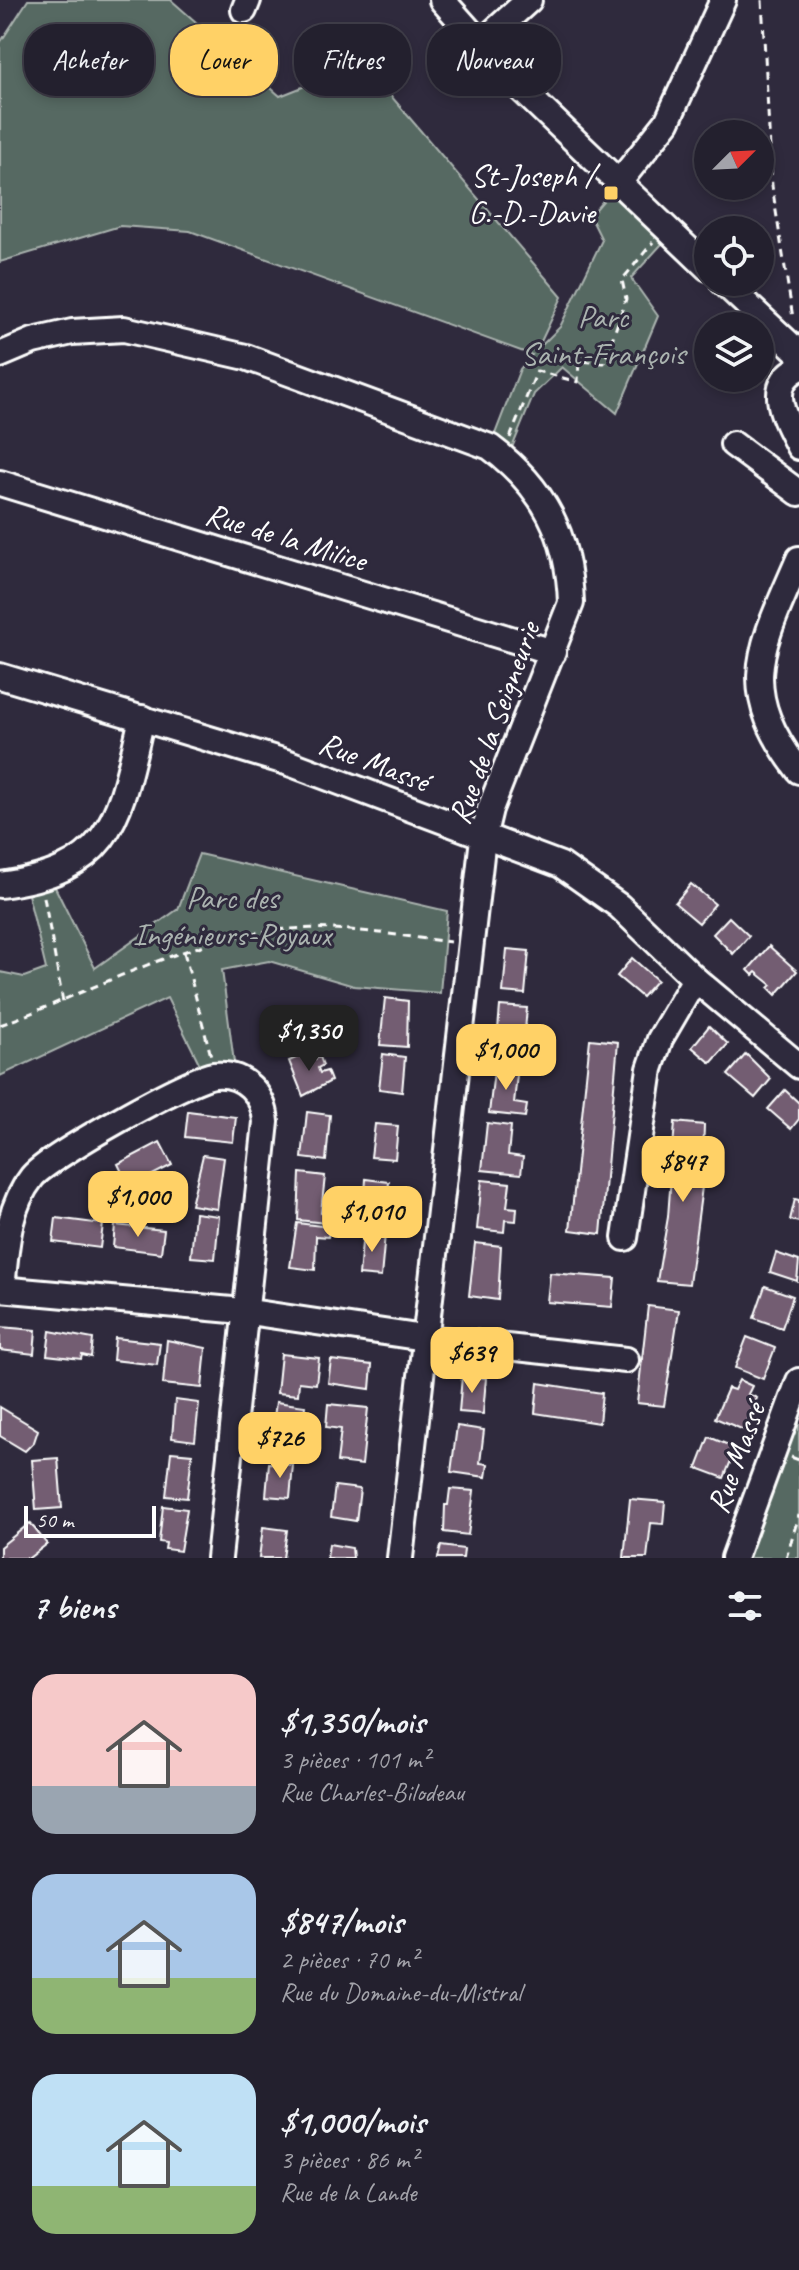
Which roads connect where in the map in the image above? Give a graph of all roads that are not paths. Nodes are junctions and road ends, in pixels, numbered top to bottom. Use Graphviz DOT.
graph roads {
  1 [pos="442,0"];
  2 [pos="529,0"];
  3 [pos="723,0"];
  4 [pos="462,24"];
  5 [pos="502,24"];
  6 [pos="529,96"];
  7 [pos="620,181"];
  8 [pos="694,255"];
  9 [pos="738,296"];
  10 [pos="799,353"];
  11 [pos="0,355"];
  12 [pos="799,368"];
  13 [pos="733,444"];
  14 [pos="799,447"];
  15 [pos="0,483"];
  16 [pos="799,493"];
  17 [pos="799,559"];
  18 [pos="553,652"];
  19 [pos="0,676"];
  20 [pos="142,718"];
  21 [pos="799,771"];
  22 [pos="483,838"];
  23 [pos="0,885"];
  24 [pos="695,979"];
  25 [pos="799,1066"];
  26 [pos="625,1238"];
  27 [pos="1,1289"];
  28 [pos="243,1311"];
  29 [pos="424,1338"];
  30 [pos="626,1360"];
  31 [pos="799,1381"];
  32 [pos="219,1558"];
  33 [pos="400,1558"];
  34 [pos="734,1558"];
  1 -- 4 [label="street"];
  2 -- 5 [label="street"];
  3 -- 7 [label="street"];
  6 -- 7 [label="street"];
  7 -- 8 [label="street"];
  9 -- 10 [label="street"];
  11 -- 18 [label="street, Rue de la Seigneurie"];
  12 -- 14 [label="street"];
  13 -- 16 [label="street"];
  15 -- 18 [label="street, Rue de la Milice"];
  17 -- 21 [label="street"];
  18 -- 22 [label="street, Rue de la Seigneurie"];
  19 -- 20 [label="street, Rue Massé"];
  20 -- 22 [label="street, Rue Massé"];
  20 -- 23 [label="street"];
  22 -- 24 [label="street, Rue Massé"];
  22 -- 29 [label="street, Rue de la Seigneurie"];
  24 -- 25 [label="street, Rue Massé"];
  24 -- 26 [label="street"];
  27 -- 28 [label="street"];
  27 -- 28 [label="street"];
  28 -- 29 [label="street"];
  28 -- 32 [label="street"];
  29 -- 30 [label="street"];
  29 -- 33 [label="street, Rue de la Seigneurie"];
  31 -- 34 [label="street, Rue Massé"];
}
